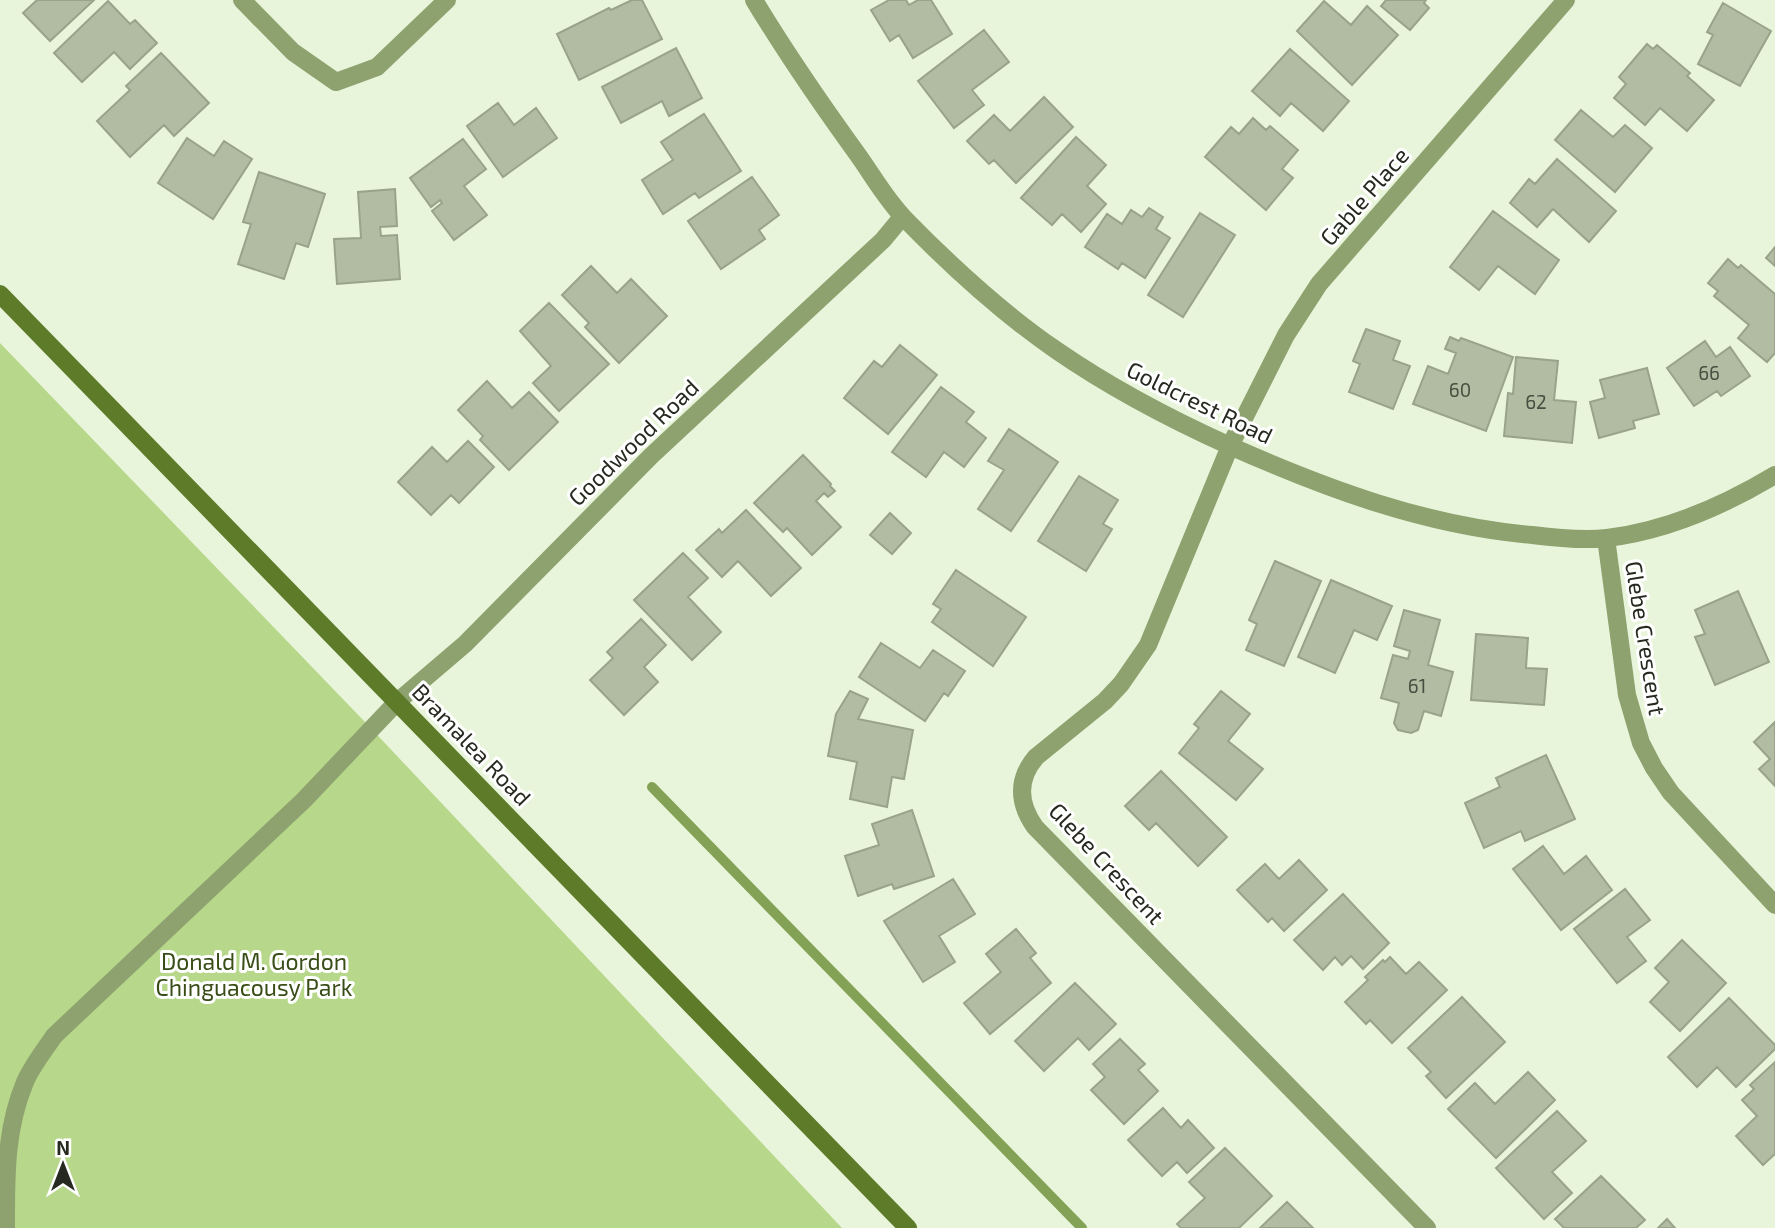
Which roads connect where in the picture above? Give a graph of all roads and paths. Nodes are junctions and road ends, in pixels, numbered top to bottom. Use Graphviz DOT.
graph roads {
  1 [pos="242,0"];
  2 [pos="447,0"];
  3 [pos="754,0"];
  4 [pos="1566,0"];
  5 [pos="902,217"];
  6 [pos="0,294"];
  7 [pos="1230,446"];
  8 [pos="1775,475"];
  9 [pos="1606,538"];
  10 [pos="397,702"];
  11 [pos="1775,905"];
  12 [pos="6,1228"];
  13 [pos="908,1228"];
  14 [pos="1427,1228"];
  1 -- 2 [label="street"];
  3 -- 5 [label="street, Goldcrest Road"];
  4 -- 7 [label="street, Gable Place"];
  5 -- 7 [label="street, Goldcrest Road"];
  5 -- 10 [label="street, Goodwood Road"];
  6 -- 10 [label="main road, Bramalea Road"];
  7 -- 9 [label="street, Goldcrest Road"];
  7 -- 14 [label="street, Glebe Crescent"];
  8 -- 9 [label="street, Goldcrest Road"];
  9 -- 11 [label="street, Glebe Crescent"];
  10 -- 12 [label="street, Goodwood Road"];
  10 -- 13 [label="main road, Bramalea Road"];
}
